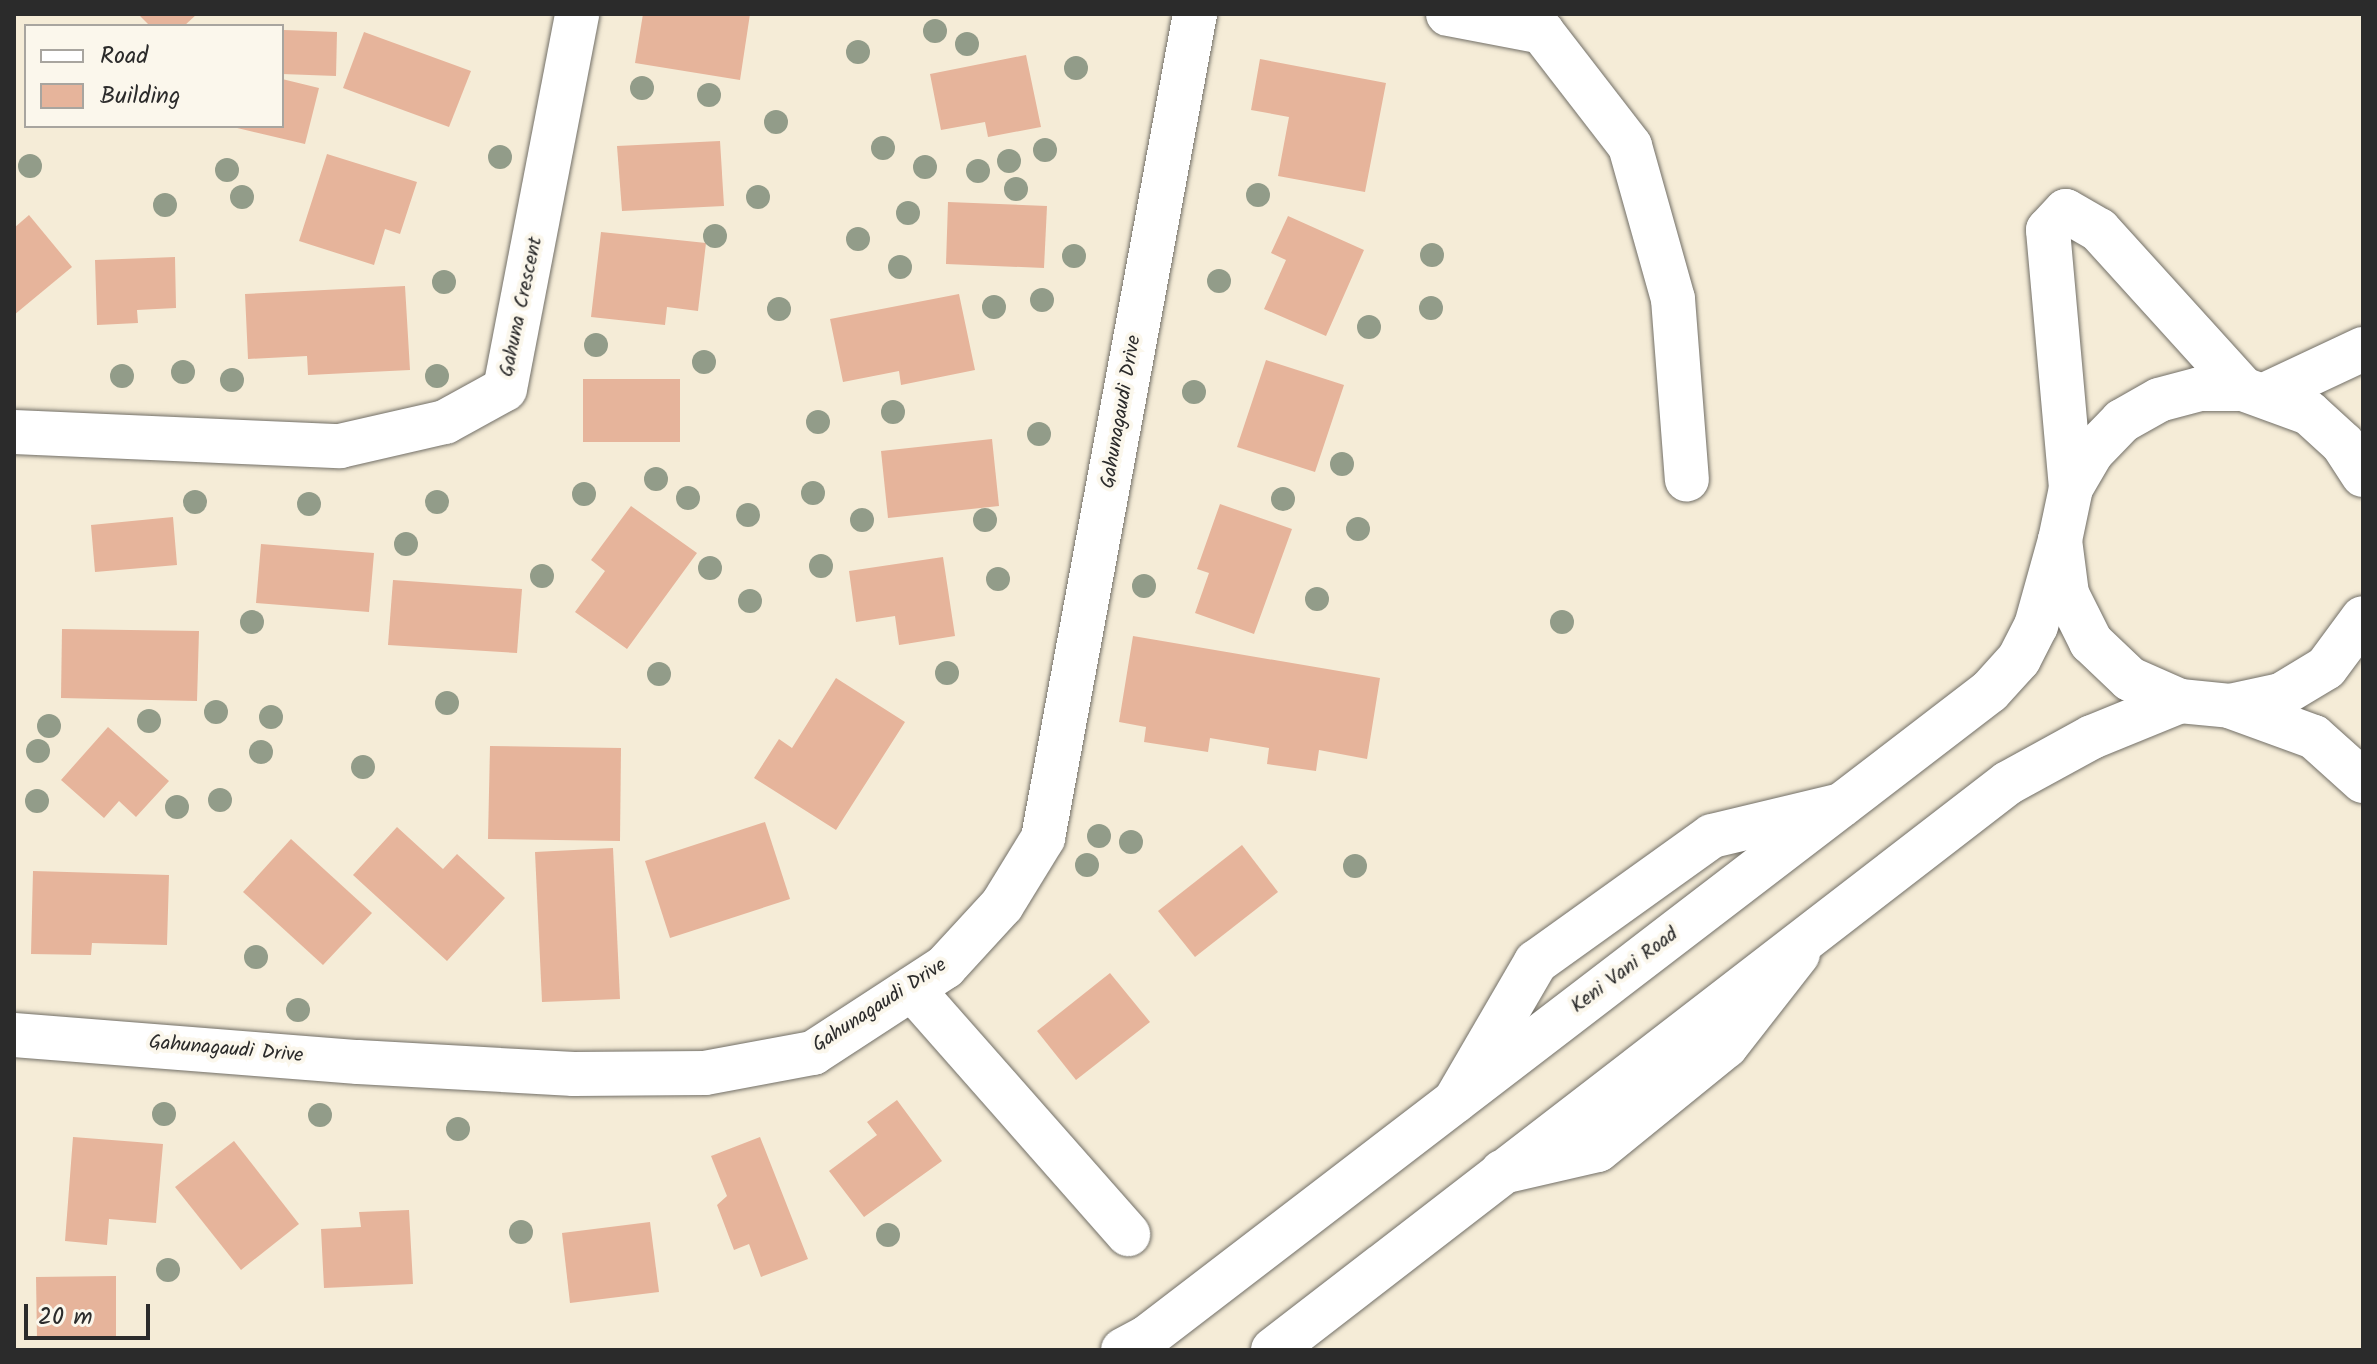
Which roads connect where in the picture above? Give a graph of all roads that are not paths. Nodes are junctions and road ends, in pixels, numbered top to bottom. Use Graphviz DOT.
graph roads {
  1 [pos="577,14"];
  2 [pos="1195,14"];
  3 [pos="1448,14"];
  4 [pos="2363,349"];
  5 [pos="2255,392"];
  6 [pos="14,432"];
  7 [pos="2363,475"];
  8 [pos="1687,479"];
  9 [pos="2071,488"];
  10 [pos="2060,540"];
  11 [pos="2363,618"];
  12 [pos="2180,701"];
  13 [pos="2230,706"];
  14 [pos="2363,781"];
  15 [pos="1841,805"];
  16 [pos="912,989"];
  17 [pos="14,1035"];
  18 [pos="1455,1101"];
  19 [pos="1128,1234"];
  20 [pos="1123,1350"];
  21 [pos="1273,1350"];
  1 -- 6 [label="street, Gahuna Crescent"];
  2 -- 16 [label="street, Gahunagaudi Drive"];
  3 -- 8 [label="street"];
  4 -- 5 [label="street"];
  5 -- 7 [label="street"];
  5 -- 9 [label="street"];
  5 -- 9 [label="street"];
  9 -- 10 [label="street, Keni Vani Road"];
  10 -- 12 [label="street"];
  10 -- 15 [label="street, Keni Vani Road"];
  11 -- 13 [label="street"];
  12 -- 13 [label="street"];
  12 -- 21 [label="street"];
  13 -- 14 [label="street"];
  15 -- 18 [label="street, Keni Vani Road"];
  15 -- 18 [label="street"];
  16 -- 17 [label="street, Gahunagaudi Drive"];
  16 -- 19 [label="street"];
  18 -- 20 [label="street, Keni Vani Road"];
}
